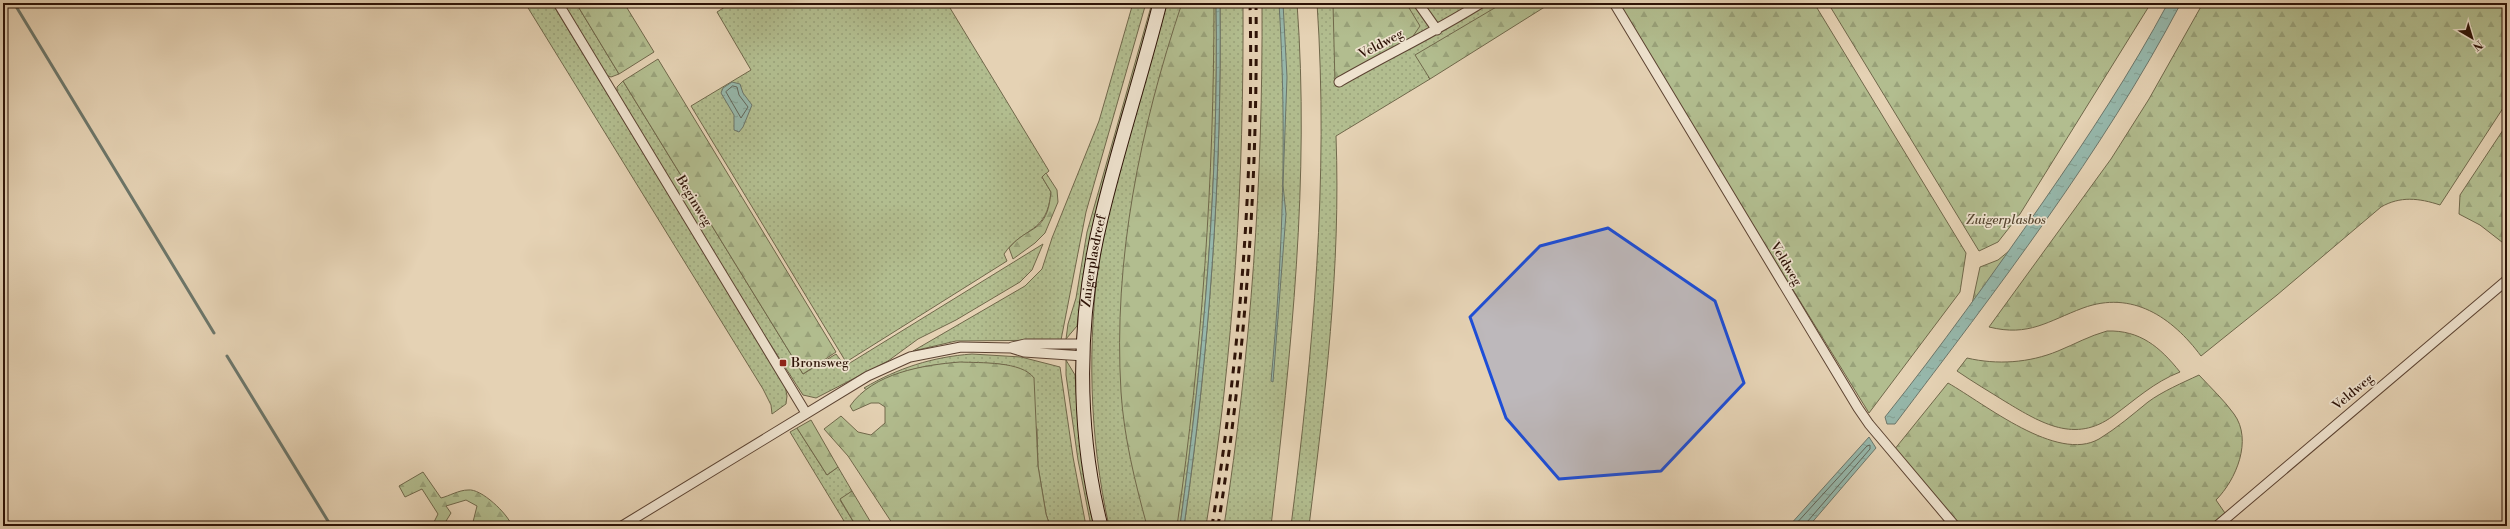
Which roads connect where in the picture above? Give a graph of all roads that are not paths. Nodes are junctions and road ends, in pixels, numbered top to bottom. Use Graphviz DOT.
graph roads {
  1 [pos="558,3"];
  2 [pos="1160,3"];
  3 [pos="1418,3"];
  4 [pos="1481,3"];
  5 [pos="1614,3"];
  6 [pos="1437,30"];
  7 [pos="1339,82"];
  8 [pos="2507,280"];
  9 [pos="1084,350"];
  10 [pos="806,413"];
  11 [pos="622,526"];
  12 [pos="1101,526"];
  13 [pos="1955,526"];
  14 [pos="2217,526"];
  1 -- 10 [label="street, Beginweg"];
  2 -- 9 [label="main road, Zuigerplasdreef"];
  3 -- 6 [label="street"];
  4 -- 6 [label="street, Veldweg"];
  5 -- 13 [label="street, Veldweg"];
  6 -- 7 [label="street, Veldweg"];
  8 -- 14 [label="street, Veldweg"];
  9 -- 10 [label="street"];
  9 -- 12 [label="main road, Zuigerplasdreef"];
  10 -- 11 [label="street"];
}
